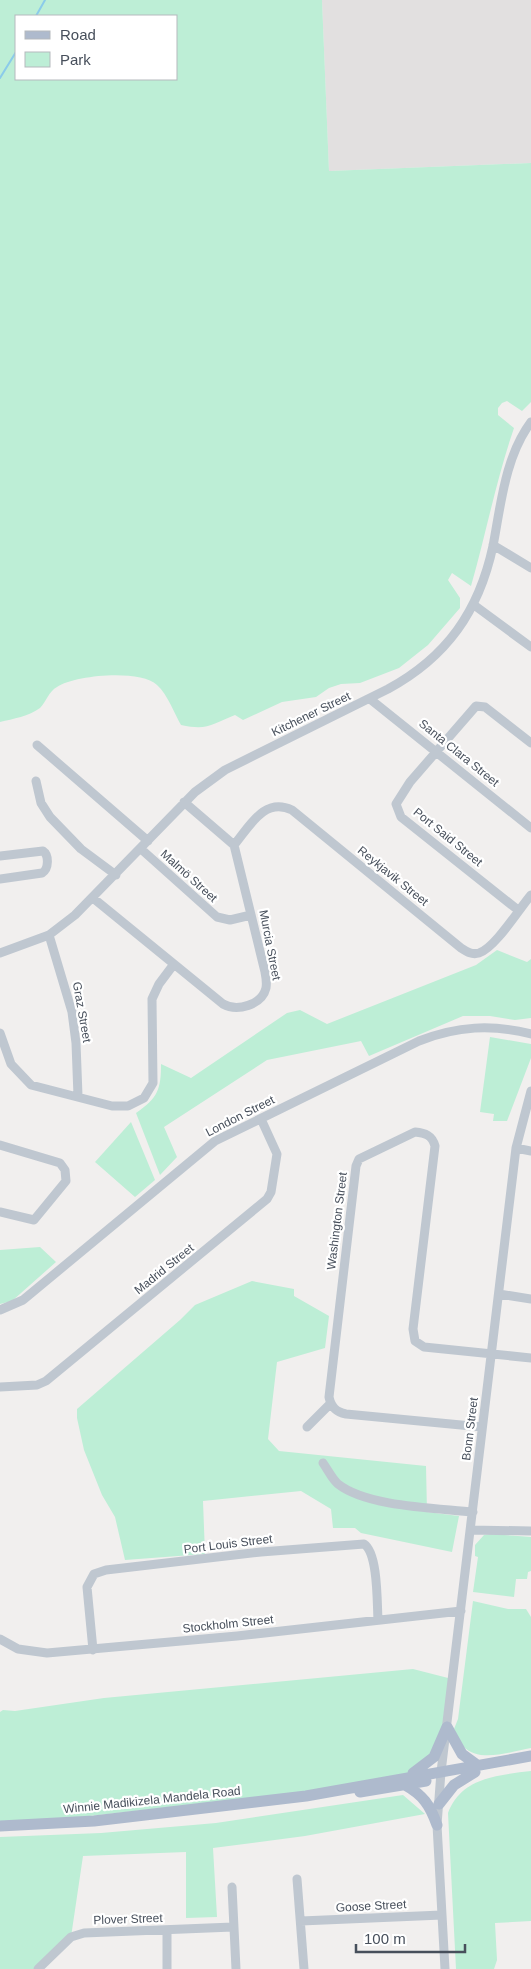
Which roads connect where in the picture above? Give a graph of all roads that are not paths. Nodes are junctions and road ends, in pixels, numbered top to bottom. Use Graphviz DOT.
graph roads {
  1 [pos="530,427"];
  2 [pos="493,545"];
  3 [pos="531,568"];
  4 [pos="474,605"];
  5 [pos="531,647"];
  6 [pos="370,699"];
  7 [pos="531,743"];
  8 [pos="37,745"];
  9 [pos="437,751"];
  10 [pos="36,781"];
  11 [pos="184,802"];
  12 [pos="531,828"];
  13 [pos="148,841"];
  14 [pos="234,845"];
  15 [pos="141,849"];
  16 [pos="0,856"];
  17 [pos="116,875"];
  18 [pos="0,878"];
  19 [pos="531,895"];
  20 [pos="93,898"];
  21 [pos="518,910"];
  22 [pos="251,915"];
  23 [pos="49,935"];
  24 [pos="0,953"];
  25 [pos="174,964"];
  26 [pos="0,1033"];
  27 [pos="531,1034"];
  28 [pos="531,1091"];
  29 [pos="78,1096"];
  30 [pos="261,1119"];
  31 [pos="0,1145"];
  32 [pos="516,1148"];
  33 [pos="531,1151"];
  34 [pos="0,1212"];
  35 [pos="499,1294"];
  36 [pos="531,1299"];
  37 [pos="0,1310"];
  38 [pos="492,1353"];
  39 [pos="531,1358"];
  40 [pos="0,1387"];
  41 [pos="330,1404"];
  42 [pos="307,1427"];
  43 [pos="482,1427"];
  44 [pos="323,1462"];
  45 [pos="473,1512"];
  46 [pos="471,1530"];
  47 [pos="531,1532"];
  48 [pos="461,1611"];
  49 [pos="378,1620"];
  50 [pos="0,1639"];
  51 [pos="93,1650"];
  52 [pos="447,1727"];
  53 [pos="531,1756"];
  54 [pos="531,1762"];
  55 [pos="476,1768"];
  56 [pos="441,1775"];
  57 [pos="404,1781"];
  58 [pos="439,1804"];
  59 [pos="437,1825"];
  60 [pos="0,1826"];
  61 [pos="298,1879"];
  62 [pos="232,1887"];
  63 [pos="442,1915"];
  64 [pos="301,1921"];
  65 [pos="233,1927"];
  66 [pos="167,1930"];
  67 [pos="38,1969"];
  68 [pos="167,1969"];
  69 [pos="236,1969"];
  70 [pos="304,1969"];
  71 [pos="445,1969"];
  1 -- 2 [label="street, Kitchener Street"];
  2 -- 3 [label="street"];
  2 -- 4 [label="street, Kitchener Street"];
  4 -- 5 [label="street"];
  4 -- 6 [label="street, Kitchener Street"];
  6 -- 9 [label="street, Santa Clara Street"];
  6 -- 11 [label="street, Kitchener Street"];
  7 -- 9 [label="street"];
  8 -- 13 [label="street"];
  9 -- 12 [label="street, Santa Clara Street"];
  9 -- 21 [label="street, Port Said Street"];
  10 -- 17 [label="street"];
  11 -- 13 [label="street, Kitchener Street"];
  11 -- 14 [label="street"];
  13 -- 15 [label="street, Kitchener Street"];
  14 -- 21 [label="street, Reykjavik Street"];
  14 -- 22 [label="street, Murcia Street"];
  15 -- 17 [label="street, Kitchener Street"];
  15 -- 22 [label="street, Malmö Street"];
  16 -- 18 [label="street"];
  17 -- 20 [label="street, Kitchener Street"];
  19 -- 21 [label="street, Reykjavik Street"];
  20 -- 23 [label="street, Kitchener Street"];
  20 -- 25 [label="street, Murcia Street"];
  22 -- 25 [label="street, Murcia Street"];
  23 -- 24 [label="street, Kitchener Street"];
  23 -- 29 [label="street, Graz Street"];
  25 -- 29 [label="street"];
  26 -- 29 [label="street"];
  27 -- 30 [label="street, London Street"];
  28 -- 32 [label="street, Bonn Street"];
  30 -- 37 [label="street, London Street"];
  30 -- 40 [label="street, Madrid Street"];
  31 -- 34 [label="street"];
  32 -- 33 [label="street"];
  32 -- 35 [label="street, Bonn Street"];
  35 -- 36 [label="street"];
  35 -- 38 [label="street, Bonn Street"];
  38 -- 39 [label="street"];
  38 -- 41 [label="street, Washington Street"];
  38 -- 43 [label="street, Bonn Street"];
  41 -- 42 [label="street"];
  41 -- 43 [label="street"];
  43 -- 45 [label="street, Bonn Street"];
  44 -- 45 [label="street"];
  45 -- 46 [label="street, Bonn Street"];
  46 -- 47 [label="street"];
  46 -- 48 [label="street, Bonn Street"];
  48 -- 49 [label="street, Stockholm Street"];
  48 -- 52 [label="street, Bonn Street"];
  49 -- 51 [label="street, Stockholm Street"];
  49 -- 51 [label="street, Port Louis Street"];
  50 -- 51 [label="street, Stockholm Street"];
  52 -- 55 [label="main road"];
  52 -- 56 [label="street, Bonn Street"];
  52 -- 57 [label="main road"];
  53 -- 55 [label="main road, Winnie Madikizela Mandela Road"];
  54 -- 55 [label="main road, Winnie Madikizela Mandela Road"];
  55 -- 56 [label="main road, Winnie Madikizela Mandela Road"];
  55 -- 58 [label="main road"];
  56 -- 57 [label="main road, Winnie Madikizela Mandela Road"];
  56 -- 58 [label="street, Bonn Street"];
  57 -- 59 [label="main road"];
  57 -- 60 [label="main road, Winnie Madikizela Mandela Road"];
  58 -- 59 [label="street, Bonn Street"];
  59 -- 63 [label="street, Bonn Street"];
  61 -- 64 [label="street"];
  62 -- 65 [label="street"];
  63 -- 64 [label="street, Goose Street"];
  63 -- 71 [label="street, Bonn Street"];
  64 -- 70 [label="street"];
  65 -- 66 [label="street, Plover Street"];
  65 -- 69 [label="street"];
  66 -- 67 [label="street, Plover Street"];
  66 -- 68 [label="street"];
}
